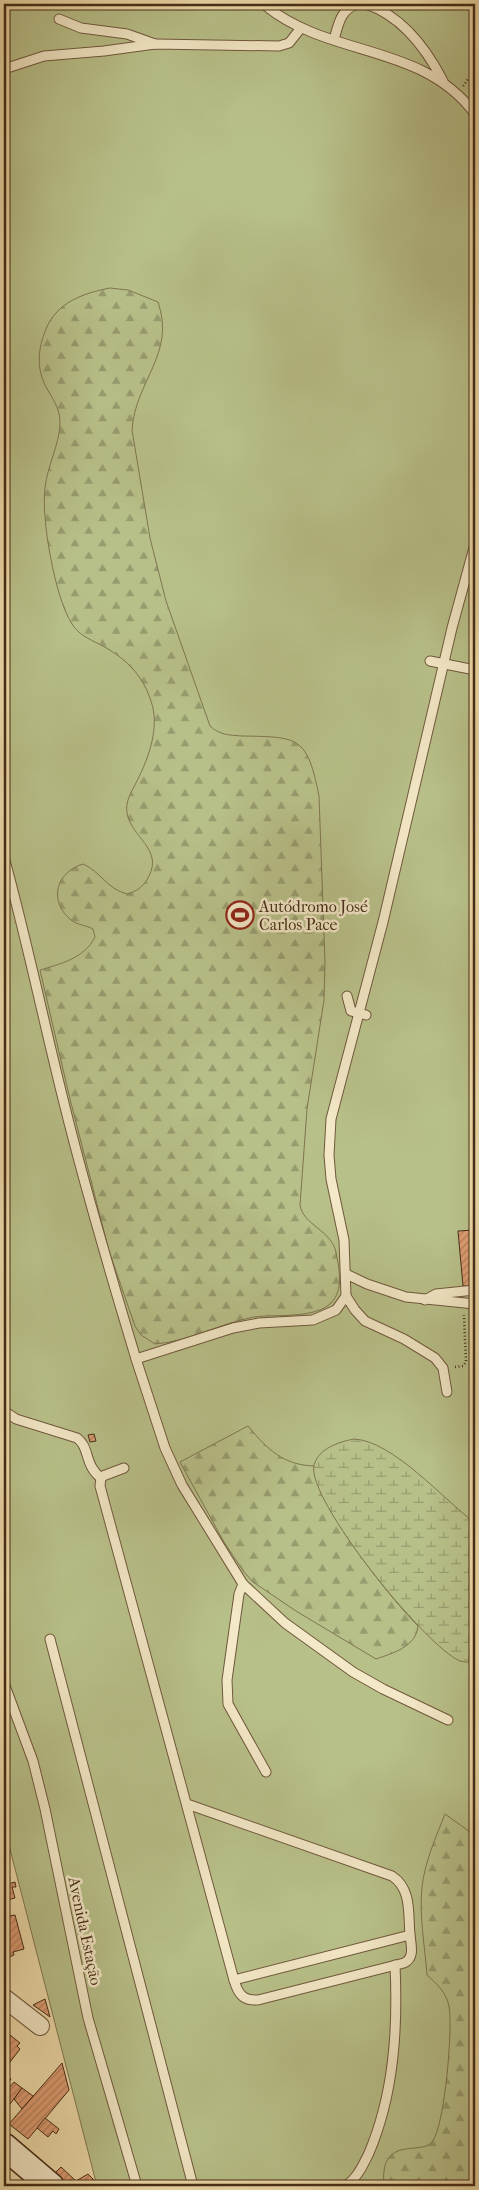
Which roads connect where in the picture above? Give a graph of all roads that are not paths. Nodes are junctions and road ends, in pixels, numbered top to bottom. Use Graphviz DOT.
graph roads {
  1 [pos="358,4"];
  2 [pos="366,4"];
  3 [pos="470,4"];
  4 [pos="266,6"];
  5 [pos="475,9"];
  6 [pos="60,20"];
  7 [pos="301,28"];
  8 [pos="334,40"];
  9 [pos="156,44"];
  10 [pos="4,69"];
  11 [pos="443,81"];
  12 [pos="475,114"];
  13 [pos="475,544"];
  14 [pos="430,661"];
  15 [pos="444,664"];
  16 [pos="475,670"];
  17 [pos="4,857"];
  18 [pos="347,996"];
  19 [pos="362,1014"];
  20 [pos="346,1274"];
  21 [pos="475,1290"];
  22 [pos="346,1296"];
  23 [pos="425,1300"];
  24 [pos="475,1304"];
  25 [pos="136,1359"];
  26 [pos="447,1392"];
  27 [pos="4,1411"];
  28 [pos="124,1468"];
  29 [pos="101,1478"];
  30 [pos="243,1584"];
  31 [pos="50,1639"];
  32 [pos="4,1682"];
  33 [pos="448,1720"];
  34 [pos="266,1772"];
  35 [pos="186,1804"];
  36 [pos="410,1935"];
  37 [pos="395,1965"];
  38 [pos="234,1980"];
  39 [pos="4,1998"];
  40 [pos="40,2026"];
  41 [pos="4,2146"];
  42 [pos="50,2186"];
  43 [pos="137,2186"];
  44 [pos="193,2186"];
  45 [pos="345,2186"];
  1 -- 8 [label="lane"];
  2 -- 11 [label="lane"];
  3 -- 5 [label="lane"];
  4 -- 7 [label="lane"];
  6 -- 9 [label="lane"];
  7 -- 8 [label="lane"];
  7 -- 9 [label="lane"];
  8 -- 11 [label="lane"];
  9 -- 10 [label="lane"];
  11 -- 12 [label="lane"];
  13 -- 15 [label="lane"];
  14 -- 15 [label="lane"];
  15 -- 16 [label="lane"];
  15 -- 19 [label="lane"];
  17 -- 25 [label="lane"];
  18 -- 19 [label="lane"];
  19 -- 20 [label="lane"];
  20 -- 22 [label="lane"];
  20 -- 23 [label="lane"];
  21 -- 23 [label="lane"];
  22 -- 25 [label="lane"];
  22 -- 26 [label="lane"];
  23 -- 24 [label="lane"];
  25 -- 30 [label="lane"];
  27 -- 29 [label="lane"];
  28 -- 29 [label="lane"];
  29 -- 35 [label="lane"];
  30 -- 33 [label="lane"];
  30 -- 34 [label="lane"];
  31 -- 44 [label="lane"];
  32 -- 43 [label="lane, Avenida Estação"];
  35 -- 36 [label="lane"];
  35 -- 38 [label="lane"];
  36 -- 37 [label="lane"];
  36 -- 38 [label="lane"];
  37 -- 38 [label="lane"];
  37 -- 45 [label="lane"];
  39 -- 40 [label="street"];
  41 -- 42 [label="street"];
}
